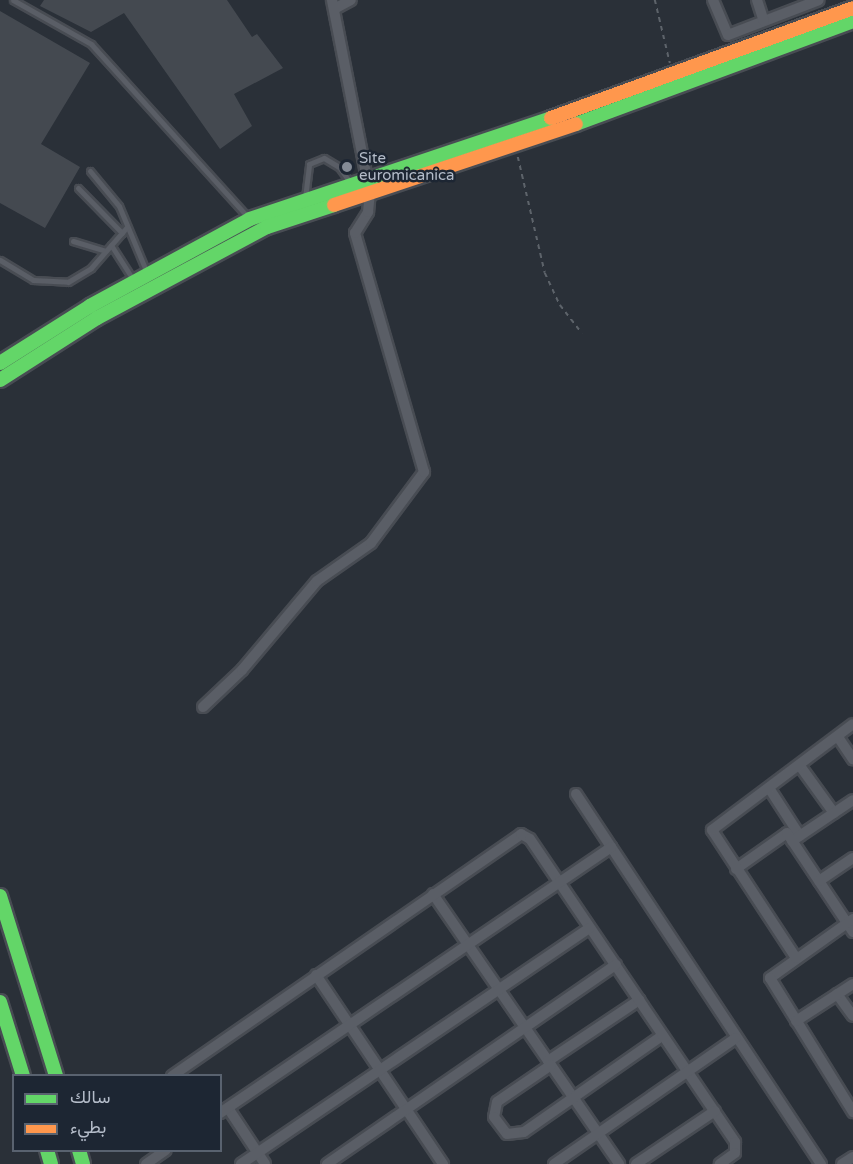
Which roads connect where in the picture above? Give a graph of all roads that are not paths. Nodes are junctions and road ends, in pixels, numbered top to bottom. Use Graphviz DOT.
graph roads {
  1 [pos="13,0"];
  2 [pos="351,0"];
  3 [pos="713,0"];
  4 [pos="757,0"];
  5 [pos="819,0"];
  6 [pos="333,4"];
  7 [pos="853,8"];
  8 [pos="764,21"];
  9 [pos="853,21"];
  10 [pos="90,171"];
  11 [pos="352,186"];
  12 [pos="78,188"];
  13 [pos="369,188"];
  14 [pos="305,200"];
  15 [pos="250,219"];
  16 [pos="127,227"];
  17 [pos="122,232"];
  18 [pos="73,241"];
  19 [pos="111,245"];
  20 [pos="105,251"];
  21 [pos="0,260"];
  22 [pos="151,279"];
  23 [pos="134,282"];
  24 [pos="0,363"];
  25 [pos="0,380"];
  26 [pos="203,707"];
  27 [pos="853,724"];
  28 [pos="838,738"];
  29 [pos="853,759"];
  30 [pos="800,766"];
  31 [pos="769,788"];
  32 [pos="576,794"];
  33 [pos="853,800"];
  34 [pos="834,813"];
  35 [pos="796,838"];
  36 [pos="611,847"];
  37 [pos="853,858"];
  38 [pos="736,869"];
  39 [pos="819,881"];
  40 [pos="560,882"];
  41 [pos="433,894"];
  42 [pos="0,896"];
  43 [pos="851,925"];
  44 [pos="590,928"];
  45 [pos="468,945"];
  46 [pos="796,958"];
  47 [pos="616,965"];
  48 [pos="316,975"];
  49 [pos="853,984"];
  50 [pos="499,990"];
  51 [pos="837,994"];
  52 [pos="639,1000"];
  53 [pos="0,1002"];
  54 [pos="853,1016"];
  55 [pos="796,1021"];
  56 [pos="350,1025"];
  57 [pos="525,1028"];
  58 [pos="663,1035"];
  59 [pos="736,1038"];
  60 [pos="549,1063"];
  61 [pos="380,1070"];
  62 [pos="688,1071"];
  63 [pos="22,1074"];
  64 [pos="55,1074"];
  65 [pos="174,1074"];
  66 [pos="573,1097"];
  67 [pos="406,1110"];
  68 [pos="224,1111"];
  69 [pos="714,1111"];
  70 [pos="853,1112"];
  71 [pos="598,1133"];
  72 [pos="163,1152"];
  73 [pos="258,1153"];
  74 [pos="146,1164"];
  75 [pos="242,1164"];
  76 [pos="266,1164"];
  77 [pos="327,1164"];
  78 [pos="443,1164"];
  79 [pos="554,1164"];
  80 [pos="619,1164"];
  81 [pos="636,1164"];
  82 [pos="720,1164"];
  83 [pos="822,1164"];
  1 -- 15 [label="lane"];
  2 -- 6 [label="street"];
  3 -- 8 [label="street"];
  4 -- 8 [label="street"];
  5 -- 8 [label="street"];
  6 -- 13 [label="street"];
  7 -- 13 [label="street"];
  9 -- 13 [label="street"];
  10 -- 16 [label="lane"];
  11 -- 13 [label="street"];
  11 -- 14 [label="street"];
  11 -- 14 [label="lane"];
  12 -- 17 [label="lane"];
  13 -- 22 [label="street"];
  13 -- 26 [label="street"];
  14 -- 15 [label="street"];
  15 -- 22 [label="street"];
  16 -- 17 [label="lane"];
  16 -- 22 [label="lane"];
  17 -- 19 [label="lane"];
  18 -- 20 [label="lane"];
  19 -- 20 [label="lane"];
  19 -- 23 [label="lane"];
  20 -- 21 [label="lane"];
  22 -- 23 [label="street"];
  22 -- 25 [label="street"];
  23 -- 24 [label="street"];
  27 -- 28 [label="street"];
  28 -- 29 [label="street"];
  28 -- 30 [label="street"];
  30 -- 31 [label="street"];
  30 -- 34 [label="street"];
  31 -- 35 [label="street"];
  31 -- 38 [label="street"];
  32 -- 36 [label="street"];
  33 -- 34 [label="street"];
  34 -- 35 [label="street"];
  35 -- 38 [label="street"];
  35 -- 39 [label="street"];
  36 -- 40 [label="street"];
  36 -- 59 [label="street"];
  37 -- 39 [label="street"];
  38 -- 46 [label="street"];
  39 -- 43 [label="street"];
  40 -- 41 [label="street"];
  40 -- 44 [label="street"];
  40 -- 45 [label="street"];
  41 -- 45 [label="street"];
  41 -- 48 [label="street"];
  42 -- 64 [label="street"];
  43 -- 46 [label="street"];
  44 -- 47 [label="street"];
  44 -- 50 [label="street"];
  45 -- 50 [label="street"];
  45 -- 56 [label="street"];
  46 -- 55 [label="street"];
  47 -- 52 [label="street"];
  47 -- 57 [label="street"];
  48 -- 56 [label="street"];
  48 -- 65 [label="street"];
  49 -- 51 [label="street"];
  50 -- 57 [label="street"];
  50 -- 61 [label="street"];
  51 -- 54 [label="street"];
  51 -- 55 [label="street"];
  52 -- 58 [label="street"];
  52 -- 60 [label="street"];
  53 -- 63 [label="street"];
  55 -- 70 [label="street"];
  56 -- 61 [label="street"];
  56 -- 68 [label="street"];
  57 -- 60 [label="street"];
  57 -- 67 [label="street"];
  58 -- 62 [label="street"];
  58 -- 66 [label="street"];
  59 -- 62 [label="street"];
  59 -- 83 [label="street"];
  60 -- 66 [label="street"];
  60 -- 66 [label="street"];
  61 -- 67 [label="street"];
  61 -- 73 [label="street"];
  62 -- 69 [label="street"];
  62 -- 71 [label="street"];
  66 -- 71 [label="street"];
  67 -- 77 [label="street"];
  67 -- 78 [label="street"];
  68 -- 73 [label="street"];
  69 -- 81 [label="street"];
  69 -- 82 [label="street"];
  71 -- 79 [label="street"];
  71 -- 80 [label="street"];
  72 -- 74 [label="street"];
  73 -- 75 [label="street"];
  73 -- 76 [label="street"];
}
